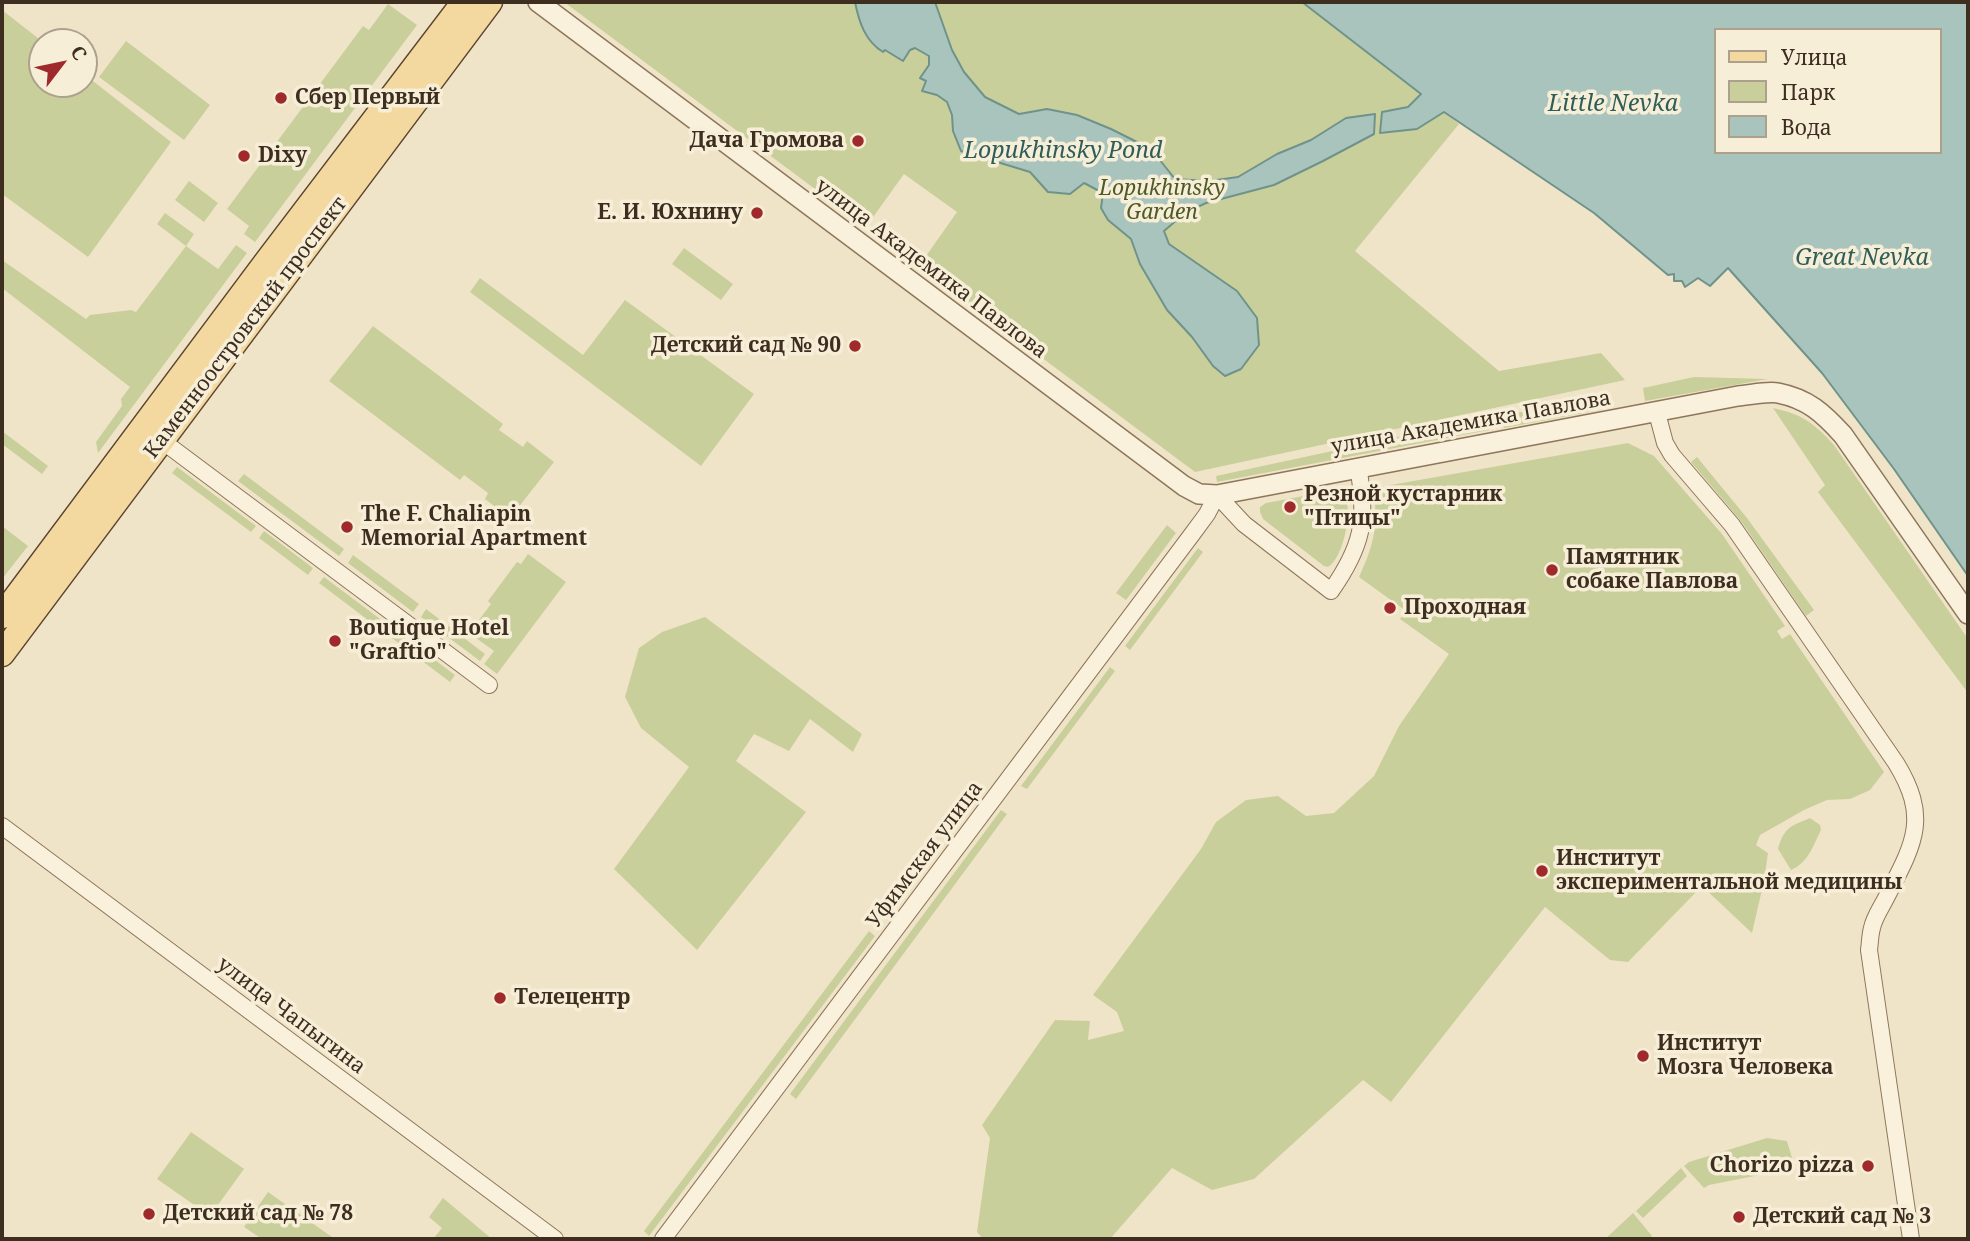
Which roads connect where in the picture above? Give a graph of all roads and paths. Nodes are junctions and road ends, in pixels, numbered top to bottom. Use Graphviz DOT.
graph roads {
  1 [pos="464,2"];
  2 [pos="490,2"];
  3 [pos="538,2"];
  4 [pos="1657,412"];
  5 [pos="161,440"];
  6 [pos="1358,467"];
  7 [pos="1217,495"];
  8 [pos="1968,614"];
  9 [pos="2,616"];
  10 [pos="2,654"];
  11 [pos="489,685"];
  12 [pos="2,826"];
  13 [pos="555,1239"];
  14 [pos="663,1239"];
  15 [pos="1911,1239"];
  1 -- 9 [label="main road, Каменноостровский проспект"];
  2 -- 5 [label="main road, Каменноостровский проспект"];
  3 -- 7 [label="street, улица Академика Павлова"];
  4 -- 6 [label="street, улица Академика Павлова"];
  4 -- 8 [label="street, улица Академика Павлова"];
  4 -- 15 [label="street"];
  5 -- 10 [label="main road, Каменноостровский проспект"];
  5 -- 11 [label="street"];
  6 -- 7 [label="street, улица Академика Павлова"];
  6 -- 7 [label="street"];
  7 -- 14 [label="street, Уфимская улица"];
  12 -- 13 [label="street, улица Чапыгина"];
}
